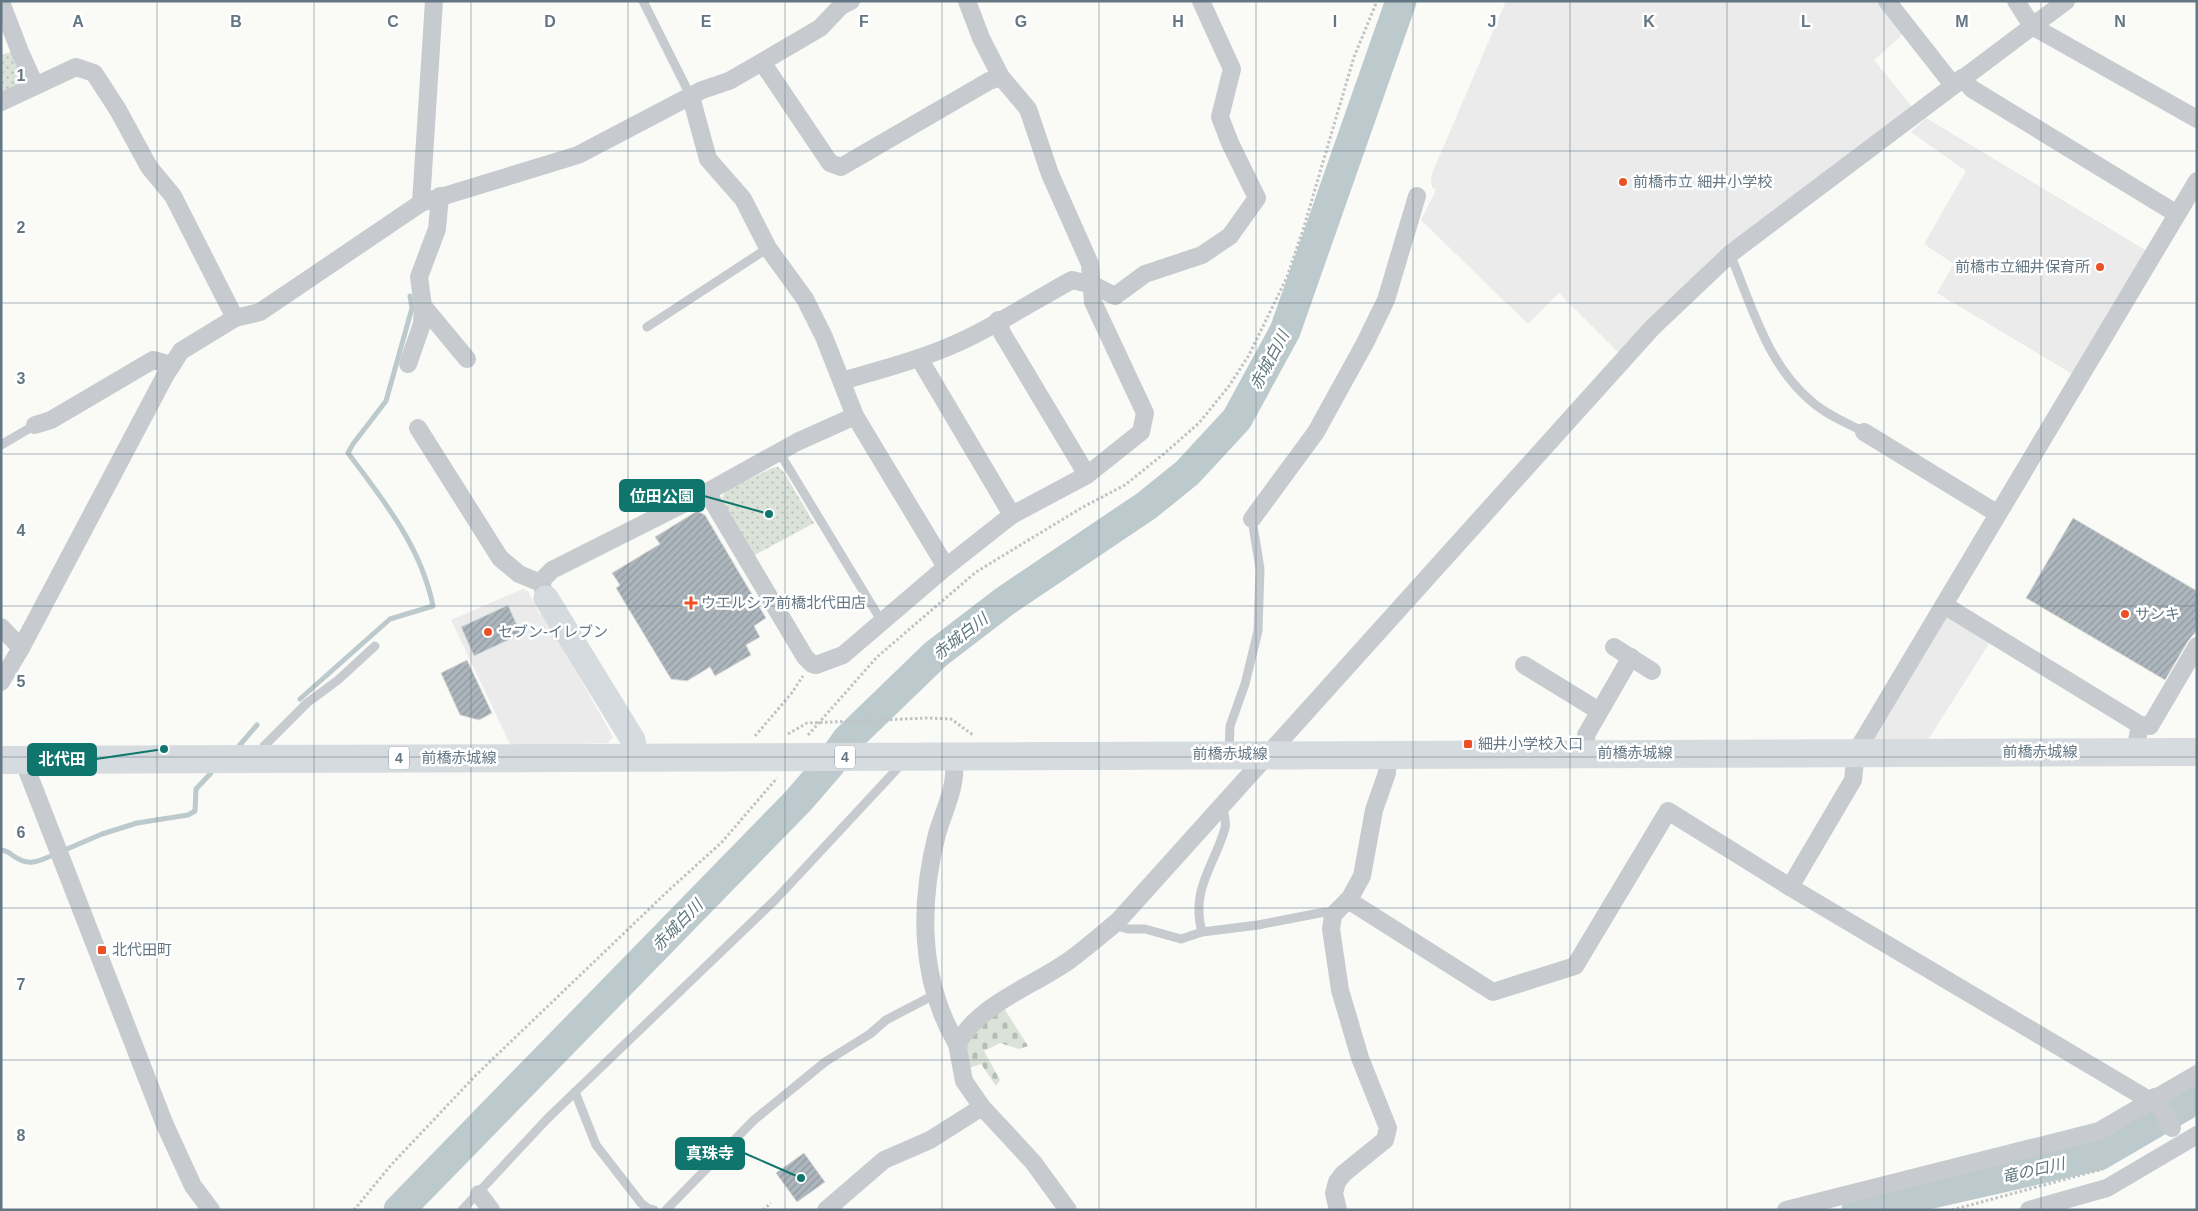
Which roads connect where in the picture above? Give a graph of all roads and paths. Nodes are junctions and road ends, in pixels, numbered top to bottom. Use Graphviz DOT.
graph roads {
  1 [pos="434,1"];
  2 [pos="643,1"];
  3 [pos="967,1"];
  4 [pos="1201,1"];
  5 [pos="1888,1"];
  6 [pos="2016,1"];
  7 [pos="2066,1"];
  8 [pos="1,2"];
  9 [pos="844,3"];
  10 [pos="2032,26"];
  11 [pos="762,62"];
  12 [pos="1001,77"];
  13 [pos="1957,82"];
  14 [pos="35,85"];
  15 [pos="691,97"];
  16 [pos="1,102"];
  17 [pos="2197,119"];
  18 [pos="2195,187"];
  19 [pos="440,196"];
  20 [pos="1417,196"];
  21 [pos="421,203"];
  22 [pos="2177,214"];
  23 [pos="768,248"];
  24 [pos="1730,254"];
  25 [pos="1093,285"];
  26 [pos="423,306"];
  27 [pos="235,318"];
  28 [pos="998,320"];
  29 [pos="647,327"];
  30 [pos="919,358"];
  31 [pos="467,359"];
  32 [pos="172,364"];
  33 [pos="408,364"];
  34 [pos="842,381"];
  35 [pos="854,416"];
  36 [pos="36,425"];
  37 [pos="418,428"];
  38 [pos="1864,432"];
  39 [pos="1,445"];
  40 [pos="779,452"];
  41 [pos="1087,475"];
  42 [pos="707,492"];
  43 [pos="1998,514"];
  44 [pos="1012,516"];
  45 [pos="1252,519"];
  46 [pos="946,567"];
  47 [pos="544,590"];
  48 [pos="1944,604"];
  49 [pos="882,622"];
  50 [pos="1,627"];
  51 [pos="375,646"];
  52 [pos="2197,646"];
  53 [pos="1614,647"];
  54 [pos="21,648"];
  55 [pos="1630,657"];
  56 [pos="812,664"];
  57 [pos="1524,665"];
  58 [pos="1652,671"];
  59 [pos="1,682"];
  60 [pos="1599,711"];
  61 [pos="2140,725"];
  62 [pos="980,739"];
  63 [pos="750,741"];
  64 [pos="791,750"];
  65 [pos="1856,752"];
  66 [pos="2135,752"];
  67 [pos="1587,753"];
  68 [pos="1229,754"];
  69 [pos="1267,754"];
  70 [pos="1388,754"];
  71 [pos="2195,755"];
  72 [pos="955,756"];
  73 [pos="636,757"];
  74 [pos="897,757"];
  75 [pos="257,759"];
  76 [pos="12,760"];
  77 [pos="1222,805"];
  78 [pos="1790,887"];
  79 [pos="1348,900"];
  80 [pos="1336,913"];
  81 [pos="1113,925"];
  82 [pos="1202,932"];
  83 [pos="934,995"];
  84 [pos="957,1044"];
  85 [pos="2197,1074"];
  86 [pos="575,1092"];
  87 [pos="2154,1099"];
  88 [pos="982,1108"];
  89 [pos="2172,1128"];
  90 [pos="2197,1135"];
  91 [pos="2110,1167"];
  92 [pos="479,1194"];
  93 [pos="771,1203"];
  94 [pos="211,1210"];
  95 [pos="354,1210"];
  96 [pos="462,1210"];
  97 [pos="491,1210"];
  98 [pos="654,1210"];
  99 [pos="666,1210"];
  100 [pos="763,1210"];
  101 [pos="826,1210"];
  102 [pos="1068,1210"];
  103 [pos="1338,1210"];
  104 [pos="1786,1210"];
  105 [pos="1952,1210"];
  106 [pos="2029,1210"];
  1 -- 21 [label="street"];
  2 -- 15 [label="lane"];
  3 -- 12 [label="street"];
  4 -- 25 [label="street"];
  5 -- 13 [label="street"];
  6 -- 10 [label="street"];
  7 -- 10 [label="street"];
  8 -- 14 [label="street"];
  9 -- 11 [label="street"];
  10 -- 13 [label="street"];
  10 -- 17 [label="street"];
  11 -- 12 [label="street"];
  11 -- 15 [label="street"];
  12 -- 25 [label="street"];
  13 -- 22 [label="street"];
  13 -- 24 [label="street"];
  14 -- 16 [label="street"];
  14 -- 27 [label="street"];
  15 -- 19 [label="street"];
  15 -- 23 [label="street"];
  18 -- 22 [label="street"];
  19 -- 21 [label="street"];
  19 -- 26 [label="street"];
  20 -- 45 [label="street"];
  21 -- 27 [label="street"];
  22 -- 43 [label="street"];
  23 -- 29 [label="lane"];
  23 -- 34 [label="street"];
  24 -- 38 [label="lane"];
  24 -- 69 [label="street"];
  25 -- 28 [label="street"];
  25 -- 41 [label="street"];
  26 -- 31 [label="street"];
  26 -- 33 [label="street"];
  27 -- 32 [label="street"];
  28 -- 30 [label="street"];
  28 -- 41 [label="street"];
  30 -- 34 [label="street"];
  30 -- 44 [label="street"];
  32 -- 36 [label="street"];
  32 -- 54 [label="street"];
  34 -- 35 [label="street"];
  35 -- 40 [label="street"];
  35 -- 46 [label="street"];
  36 -- 39 [label="lane"];
  37 -- 47 [label="street"];
  38 -- 43 [label="street"];
  40 -- 42 [label="street"];
  40 -- 49 [label="lane"];
  41 -- 44 [label="street"];
  42 -- 47 [label="street"];
  42 -- 56 [label="street"];
  43 -- 48 [label="street"];
  44 -- 46 [label="street"];
  45 -- 68 [label="lane"];
  46 -- 49 [label="street"];
  47 -- 73 [label="street"];
  48 -- 61 [label="street"];
  48 -- 65 [label="street"];
  49 -- 56 [label="street"];
  50 -- 54 [label="street"];
  51 -- 75 [label="lane"];
  52 -- 61 [label="street"];
  53 -- 55 [label="street"];
  54 -- 59 [label="street"];
  55 -- 58 [label="street"];
  55 -- 60 [label="street"];
  56 -- 63 [label="path"];
  57 -- 60 [label="street"];
  60 -- 67 [label="street"];
  61 -- 66 [label="street"];
  62 -- 64 [label="path"];
  64 -- 73 [label="main road, 前橋赤城線 / 4"];
  64 -- 74 [label="main road, 4"];
  64 -- 95 [label="path"];
  65 -- 66 [label="main road, 前橋赤城線 / 4"];
  65 -- 67 [label="main road, 前橋赤城線 / 4"];
  65 -- 78 [label="street"];
  66 -- 71 [label="main road, 前橋赤城線 / 4"];
  67 -- 70 [label="main road, 前橋赤城線 / 4"];
  68 -- 69 [label="main road, 前橋赤城線 / 4"];
  68 -- 72 [label="main road, 前橋赤城線 / 4"];
  69 -- 70 [label="main road, 前橋赤城線 / 4"];
  69 -- 77 [label="street"];
  70 -- 79 [label="street"];
  72 -- 74 [label="main road, 前橋赤城線 / 4"];
  72 -- 83 [label="street"];
  73 -- 75 [label="main road, 前橋赤城線 / 4"];
  74 -- 86 [label="lane"];
  75 -- 76 [label="main road, 前橋赤城線 / 4"];
  76 -- 94 [label="street"];
  77 -- 81 [label="street"];
  77 -- 82 [label="lane"];
  78 -- 79 [label="street"];
  78 -- 87 [label="street"];
  79 -- 80 [label="street"];
  80 -- 82 [label="lane"];
  80 -- 103 [label="street"];
  81 -- 82 [label="lane"];
  81 -- 84 [label="street"];
  83 -- 84 [label="street"];
  83 -- 99 [label="lane"];
  84 -- 88 [label="street"];
  85 -- 87 [label="street"];
  86 -- 92 [label="lane"];
  86 -- 98 [label="lane"];
  87 -- 89 [label="street"];
  87 -- 104 [label="street"];
  88 -- 101 [label="street"];
  88 -- 102 [label="street"];
  90 -- 106 [label="street"];
  91 -- 105 [label="path"];
  92 -- 96 [label="lane"];
  92 -- 97 [label="street"];
  93 -- 100 [label="path"];
}
